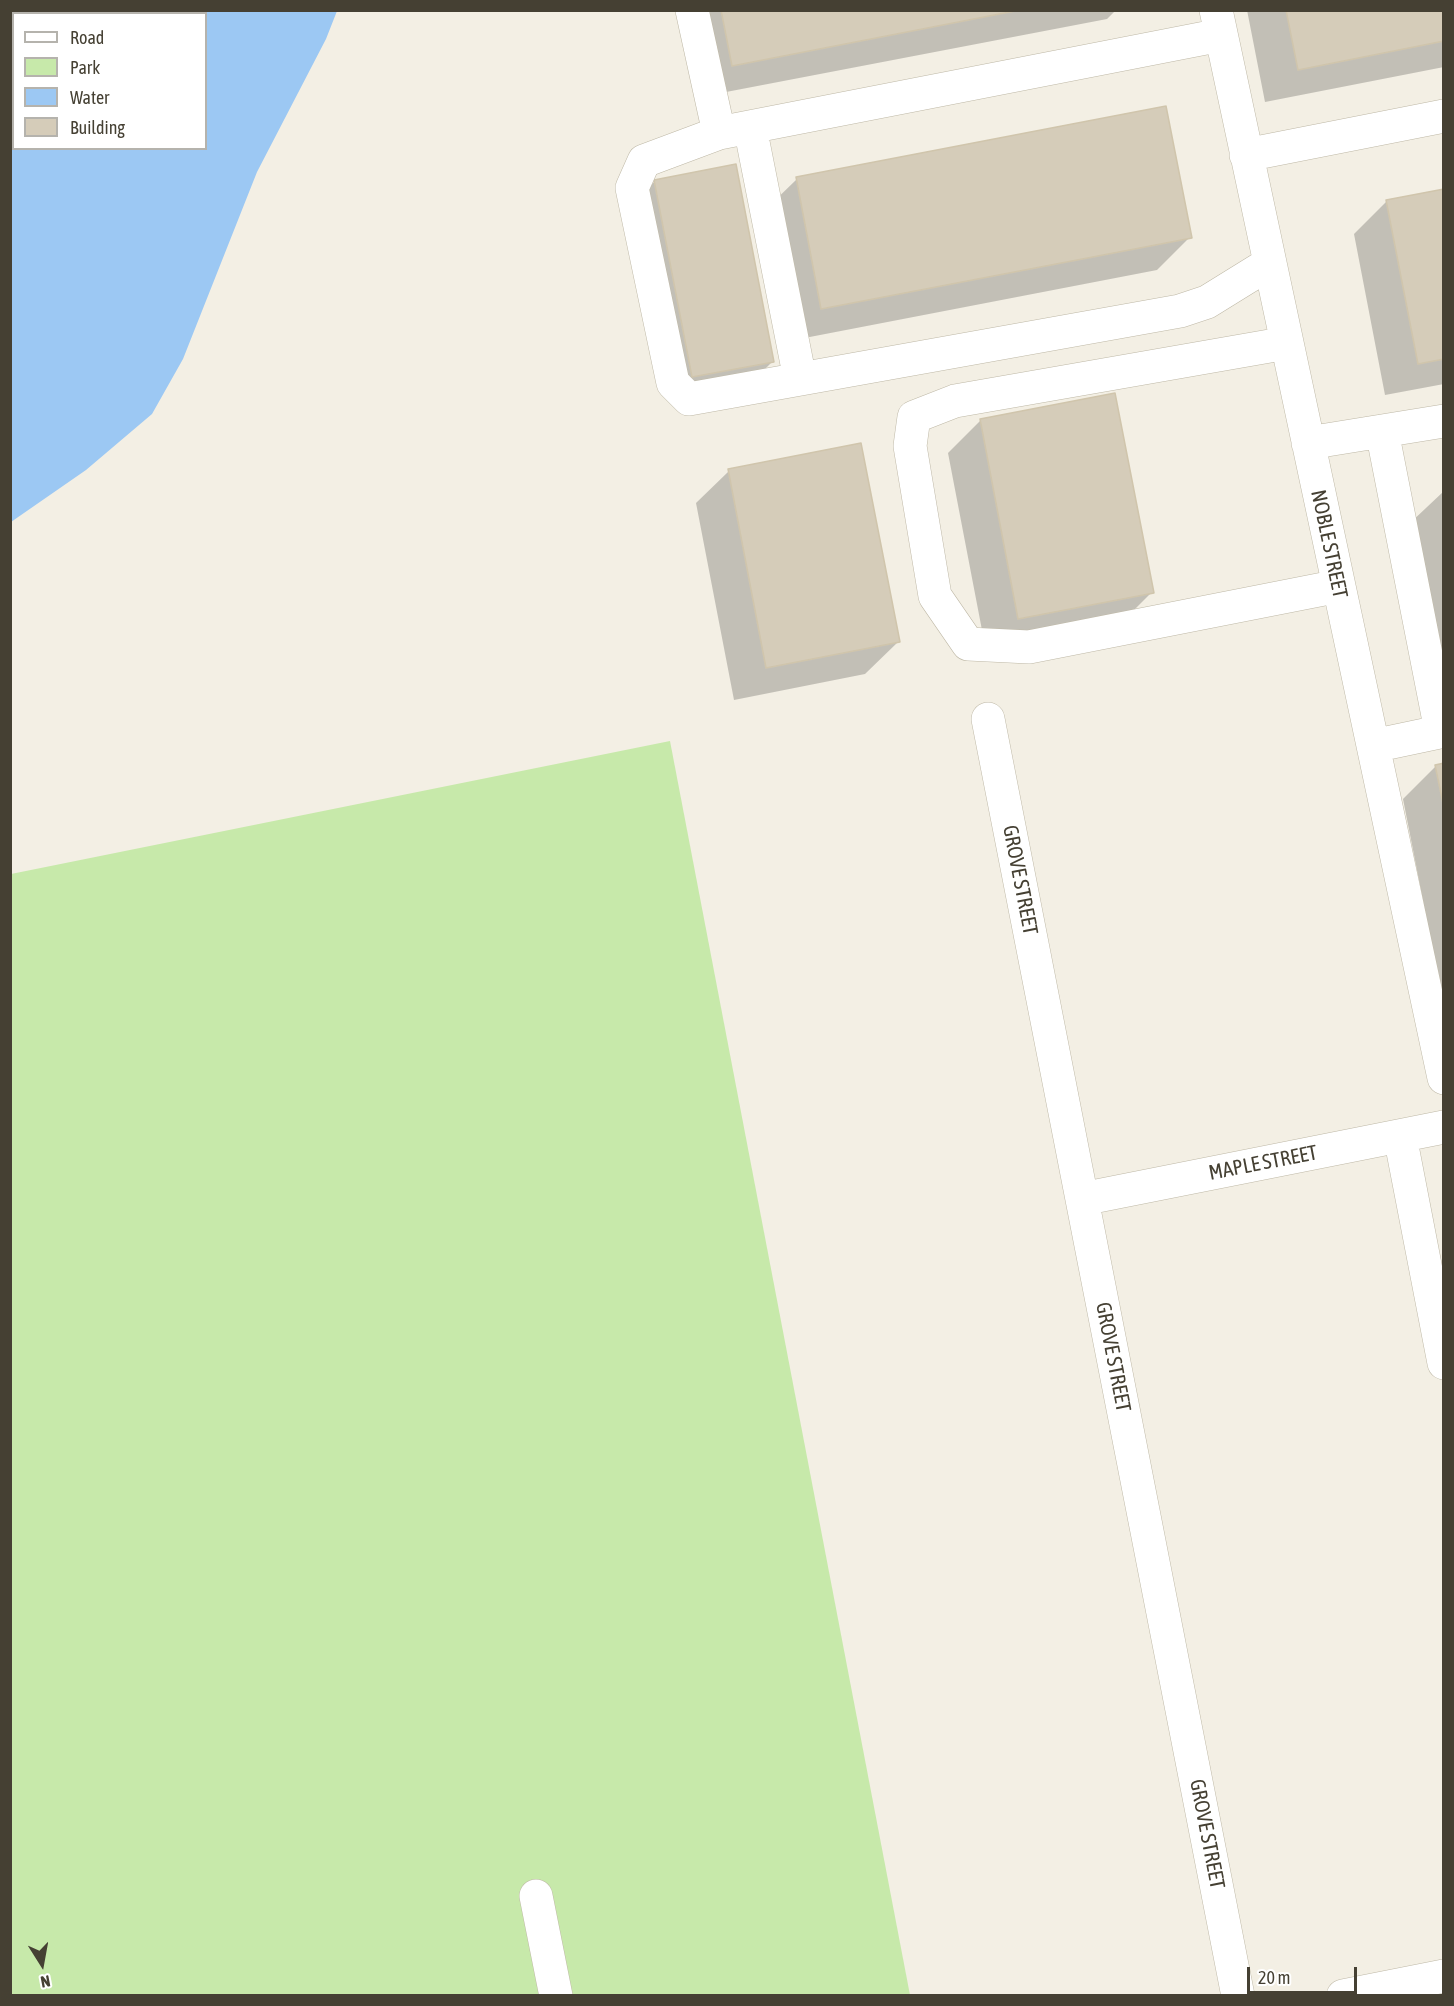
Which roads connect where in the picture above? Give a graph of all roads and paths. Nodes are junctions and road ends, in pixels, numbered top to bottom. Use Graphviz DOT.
graph roads {
  1 [pos="692,10"];
  2 [pos="1218,23"];
  3 [pos="1443,116"];
  4 [pos="750,127"];
  5 [pos="718,133"];
  6 [pos="1246,155"];
  7 [pos="1270,263"];
  8 [pos="1287,343"];
  9 [pos="800,379"];
  10 [pos="1443,421"];
  11 [pos="1382,431"];
  12 [pos="1308,443"];
  13 [pos="1338,586"];
  14 [pos="988,719"];
  15 [pos="1442,731"];
  16 [pos="1372,746"];
  17 [pos="1438,1028"];
  18 [pos="1443,1078"];
  19 [pos="1443,1127"];
  20 [pos="1400,1136"];
  21 [pos="1082,1199"];
  22 [pos="1443,1363"];
  23 [pos="536,1896"];
  24 [pos="1443,1976"];
  25 [pos="556,1995"];
  26 [pos="1239,1995"];
  27 [pos="1343,1995"];
  1 -- 5 [label="street"];
  2 -- 4 [label="street"];
  2 -- 6 [label="street, NOBLE STREET"];
  3 -- 6 [label="street"];
  4 -- 5 [label="street"];
  4 -- 9 [label="street"];
  5 -- 9 [label="street"];
  6 -- 7 [label="street, NOBLE STREET"];
  7 -- 8 [label="street, NOBLE STREET"];
  7 -- 9 [label="street"];
  8 -- 12 [label="street, NOBLE STREET"];
  8 -- 13 [label="street"];
  10 -- 11 [label="street"];
  11 -- 12 [label="street"];
  11 -- 15 [label="street"];
  12 -- 13 [label="street, NOBLE STREET"];
  13 -- 16 [label="street, NOBLE STREET"];
  14 -- 21 [label="street, GROVE STREET"];
  15 -- 16 [label="street"];
  16 -- 17 [label="street, NOBLE STREET"];
  17 -- 18 [label="street, NOBLE STREET"];
  19 -- 20 [label="street, MAPLE STREET"];
  20 -- 21 [label="street, MAPLE STREET"];
  20 -- 22 [label="street"];
  21 -- 26 [label="street, GROVE STREET"];
  23 -- 25 [label="street"];
  24 -- 27 [label="street"];
}
